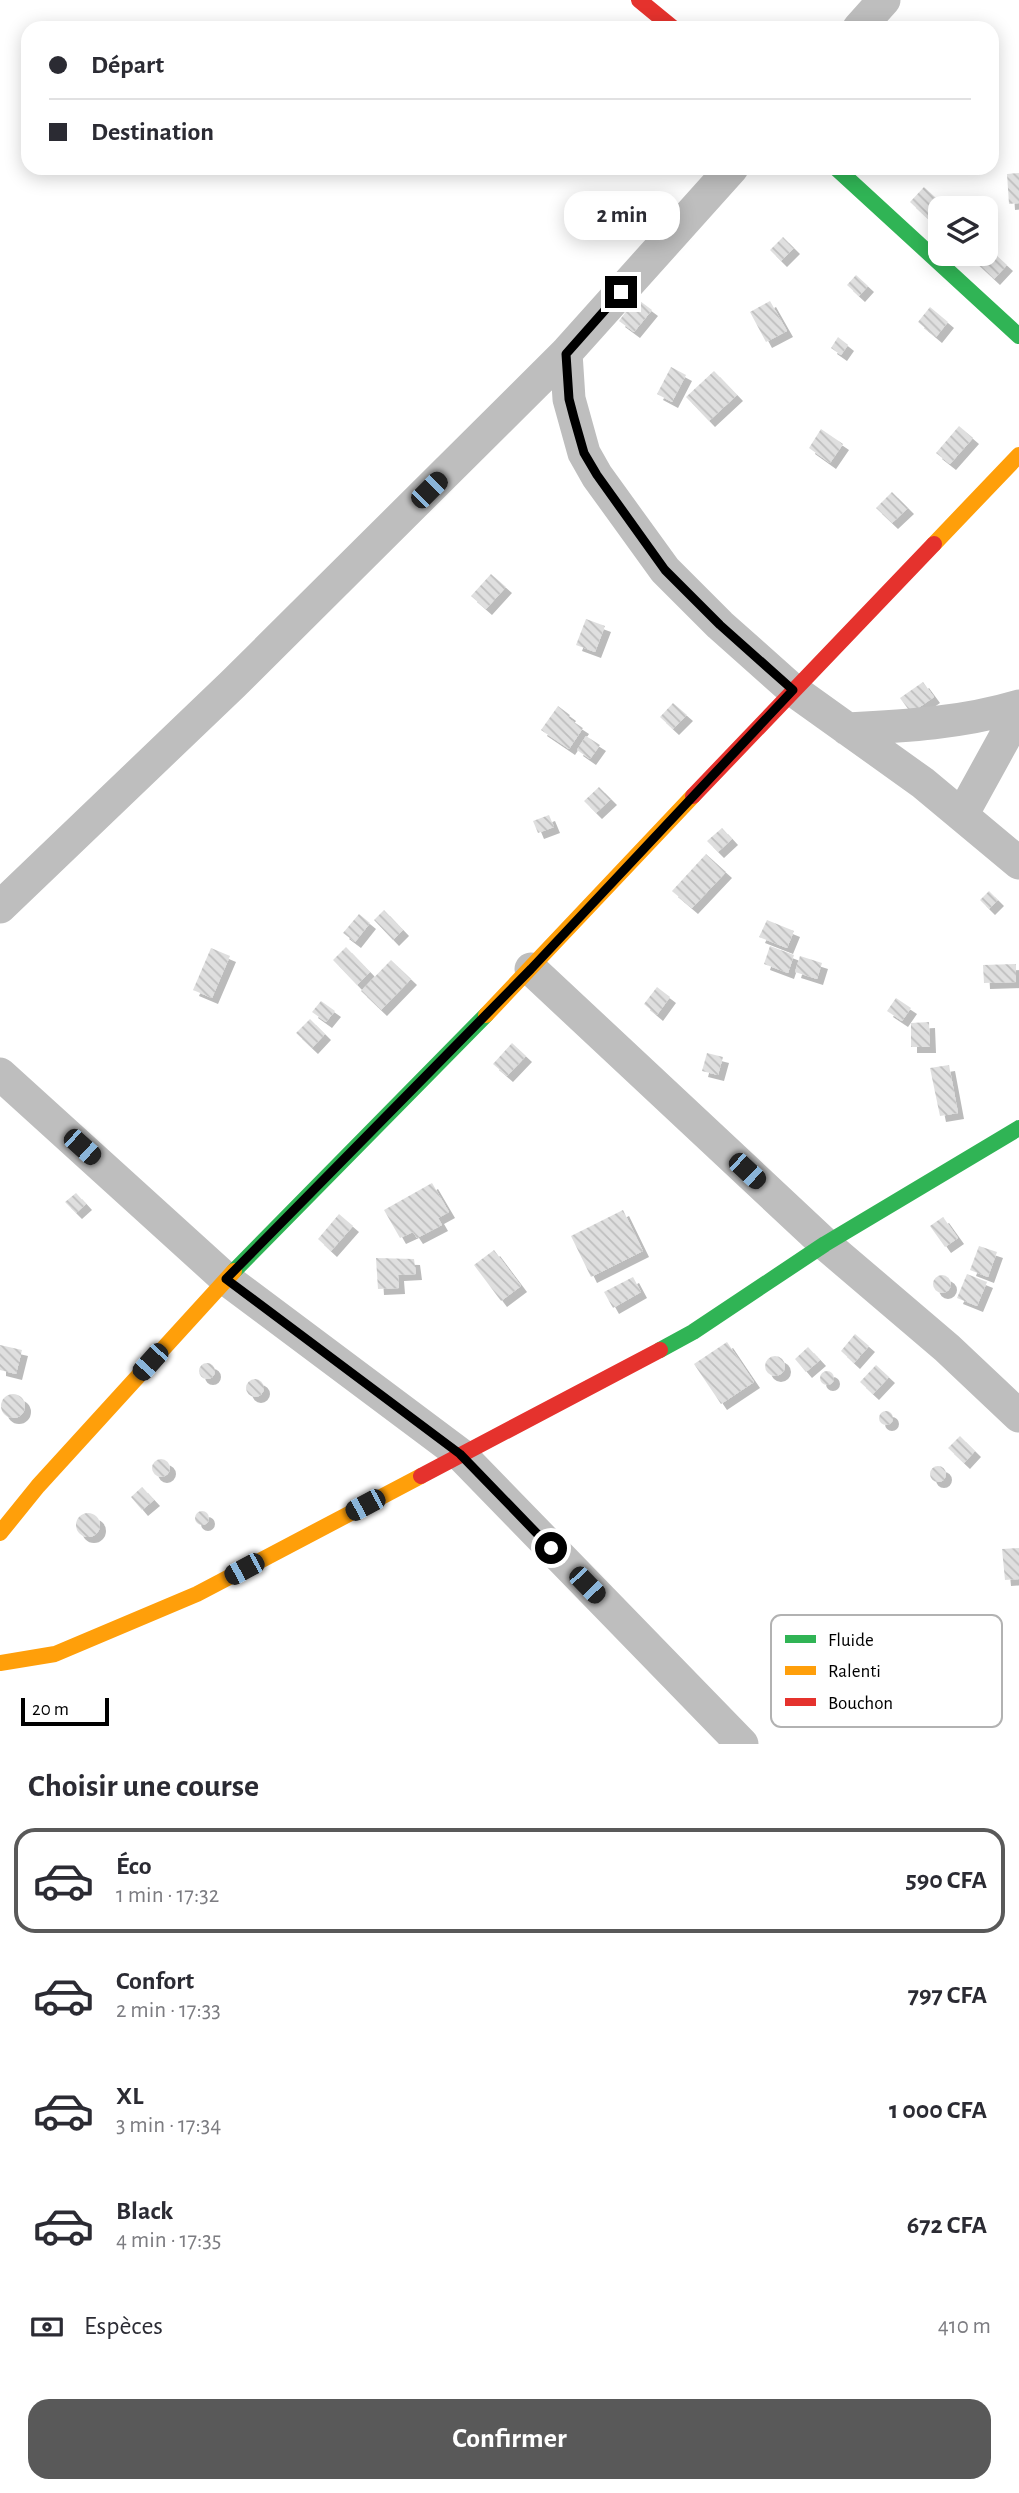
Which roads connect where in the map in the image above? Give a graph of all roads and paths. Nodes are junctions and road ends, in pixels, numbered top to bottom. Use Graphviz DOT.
graph roads {
  1 [pos="639,0"];
  2 [pos="884,0"];
  3 [pos="664,21"];
  4 [pos="865,21"];
  5 [pos="726,175"];
  6 [pos="844,175"];
  7 [pos="1019,336"];
  8 [pos="566,354"];
  9 [pos="1019,455"];
  10 [pos="793,690"];
  11 [pos="1019,706"];
  12 [pos="1019,719"];
  13 [pos="847,729"];
  14 [pos="962,815"];
  15 [pos="1019,863"];
  16 [pos="0,907"];
  17 [pos="531,969"];
  18 [pos="0,1074"];
  19 [pos="1019,1128"];
  20 [pos="825,1244"];
  21 [pos="226,1279"];
  22 [pos="1019,1416"];
  23 [pos="460,1454"];
  24 [pos="0,1533"];
  25 [pos="0,1664"];
  26 [pos="742,1744"];
  1 -- 3 [label="street"];
  2 -- 4 [label="street"];
  5 -- 8 [label="street"];
  6 -- 7 [label="street"];
  8 -- 10 [label="street"];
  8 -- 16 [label="street"];
  9 -- 10 [label="street"];
  10 -- 13 [label="street"];
  10 -- 17 [label="street"];
  11 -- 13 [label="street"];
  12 -- 14 [label="street"];
  13 -- 14 [label="street"];
  14 -- 15 [label="street"];
  17 -- 20 [label="street"];
  17 -- 21 [label="street"];
  18 -- 21 [label="street"];
  19 -- 20 [label="street"];
  20 -- 22 [label="street"];
  20 -- 23 [label="street"];
  21 -- 23 [label="street"];
  21 -- 24 [label="street"];
  23 -- 25 [label="street"];
  23 -- 26 [label="street"];
}
